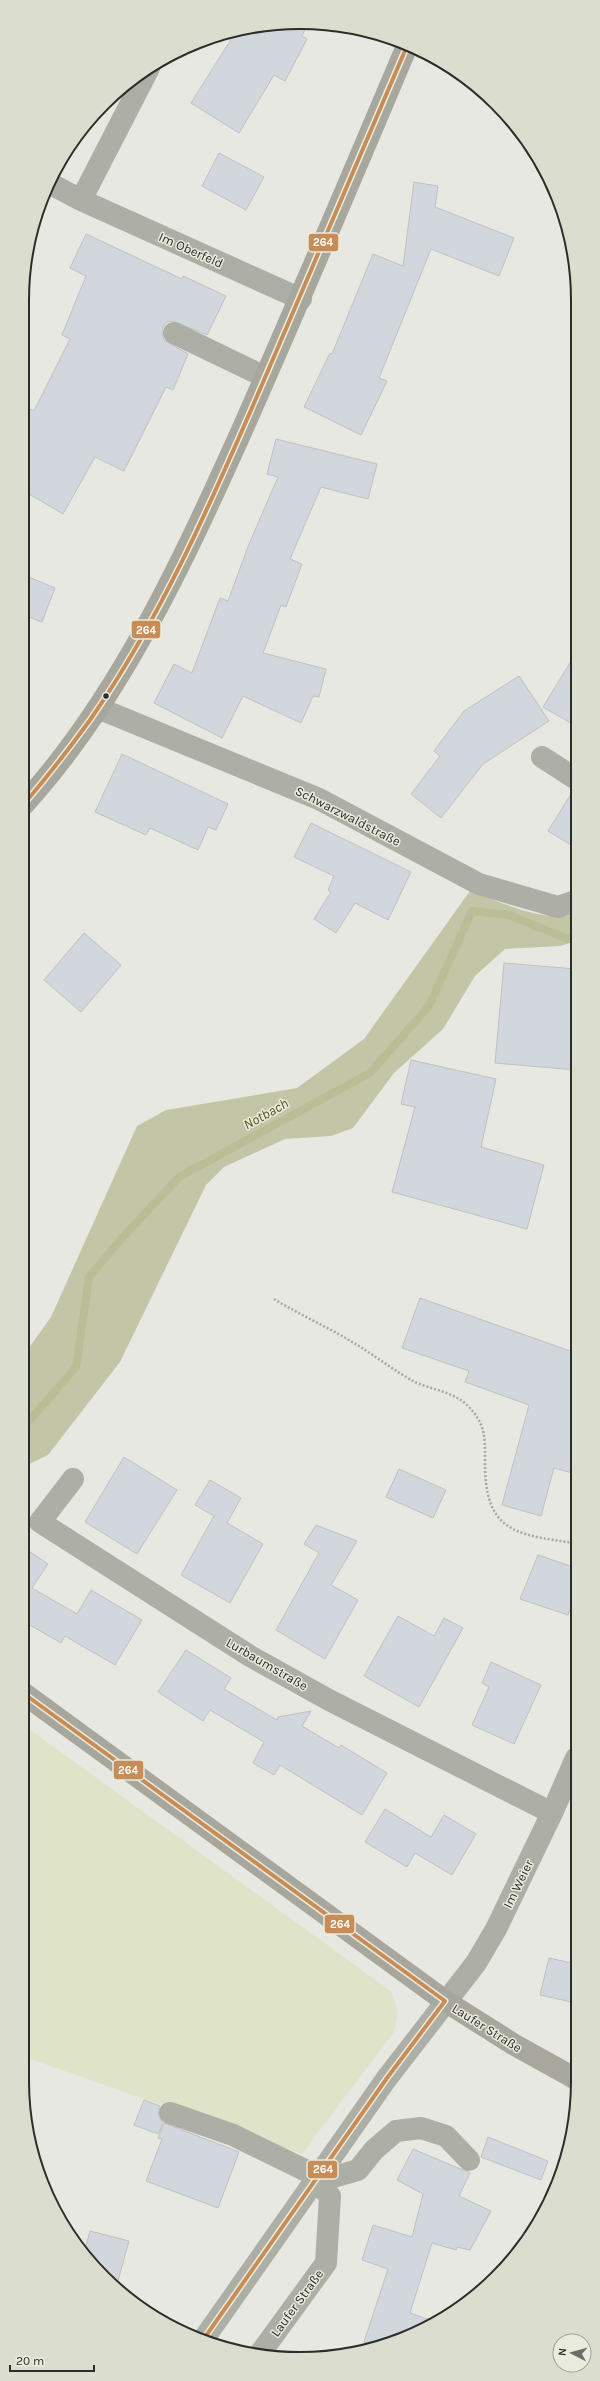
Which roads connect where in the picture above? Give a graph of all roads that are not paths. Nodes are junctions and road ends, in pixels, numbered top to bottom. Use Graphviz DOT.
graph roads {
  1 [pos="405,50"];
  2 [pos="143,79"];
  3 [pos="54,186"];
  4 [pos="81,200"];
  5 [pos="301,299"];
  6 [pos="174,333"];
  7 [pos="265,377"];
  8 [pos="98,708"];
  9 [pos="542,757"];
  10 [pos="571,776"];
  11 [pos="29,798"];
  12 [pos="571,903"];
  13 [pos="73,1479"];
  14 [pos="29,1699"];
  15 [pos="571,1769"];
  16 [pos="552,1813"];
  17 [pos="445,2002"];
  18 [pos="571,2077"];
  19 [pos="170,2113"];
  20 [pos="469,2160"];
  21 [pos="318,2179"];
  22 [pos="206,2335"];
  23 [pos="263,2350"];
  1 -- 5 [label="main road"];
  2 -- 4 [label="street"];
  3 -- 4 [label="street, Im Oberfeld"];
  4 -- 5 [label="street, Im Oberfeld"];
  5 -- 7 [label="main road"];
  6 -- 7 [label="street"];
  7 -- 8 [label="main road"];
  8 -- 11 [label="main road"];
  8 -- 12 [label="street, Schwarzwaldstraße"];
  9 -- 10 [label="street"];
  13 -- 16 [label="street, Lurbaumstraße"];
  14 -- 17 [label="main road"];
  15 -- 16 [label="street, Im Weier"];
  16 -- 17 [label="street, Im Weier"];
  17 -- 18 [label="main road, Laufer Straße"];
  17 -- 21 [label="street, Laufer Straße"];
  19 -- 21 [label="street"];
  20 -- 21 [label="street"];
  21 -- 22 [label="street, Laufer Straße"];
  21 -- 23 [label="street, Laufer Straße"];
}
